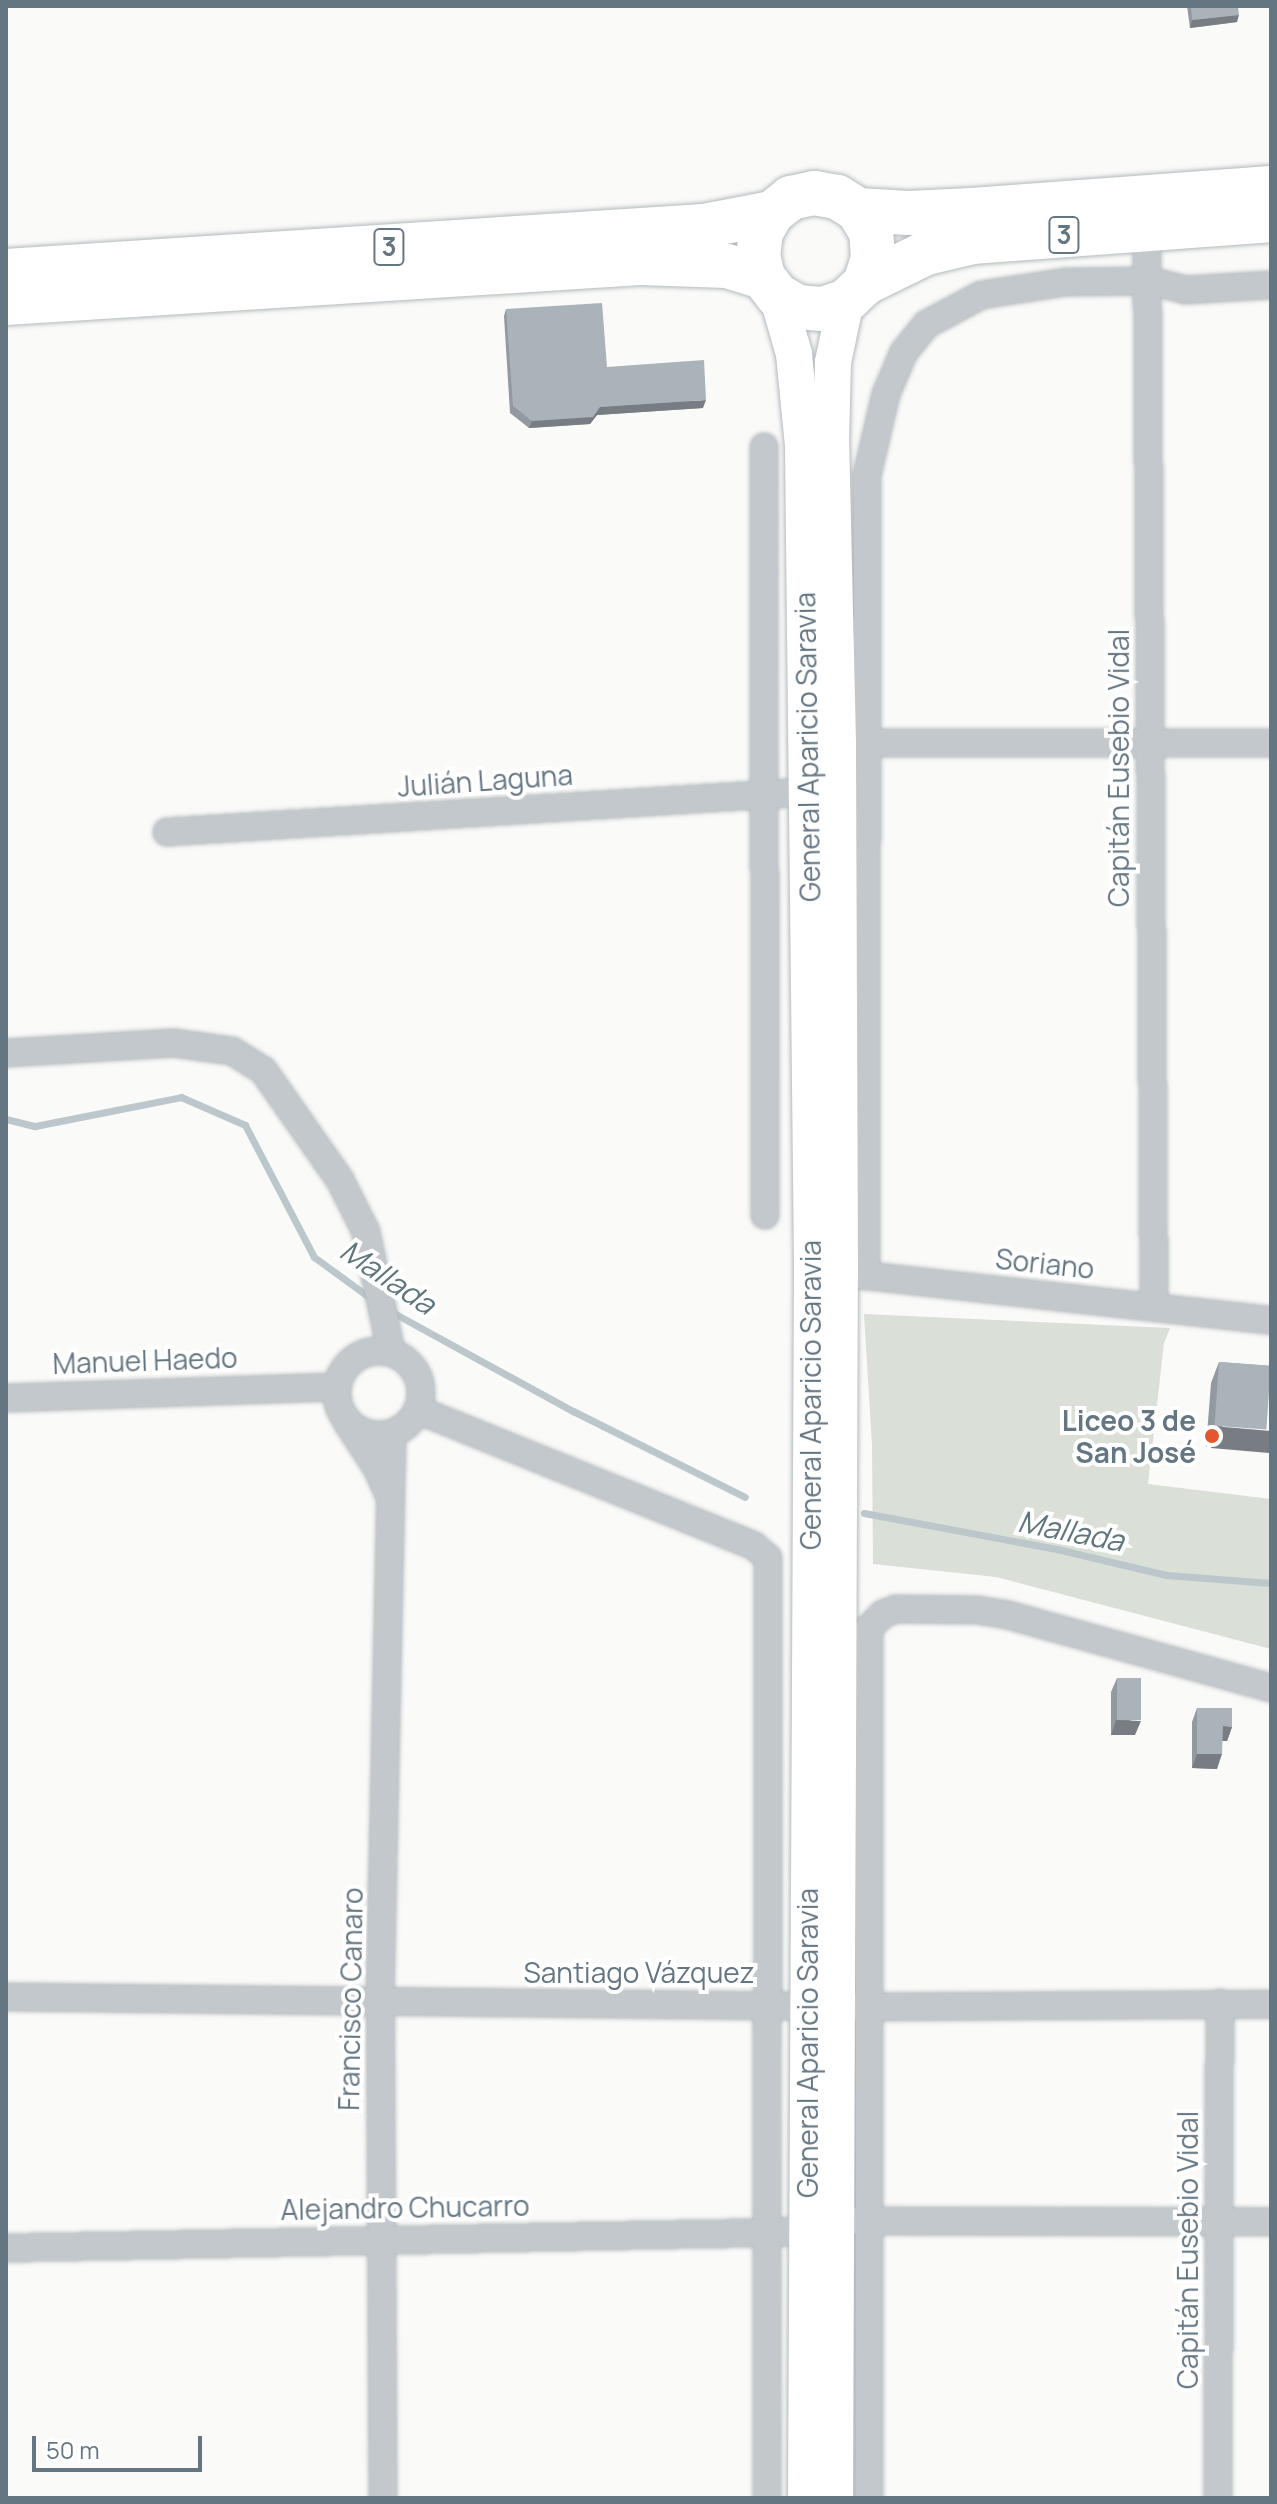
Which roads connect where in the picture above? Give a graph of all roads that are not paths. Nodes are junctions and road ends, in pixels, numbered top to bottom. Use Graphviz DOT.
graph roads {
  1 [pos="1271,188"];
  2 [pos="858,210"];
  3 [pos="772,213"];
  4 [pos="1271,220"];
  5 [pos="1147,229"];
  6 [pos="6,271"];
  7 [pos="1150,281"];
  8 [pos="1271,285"];
  9 [pos="770,286"];
  10 [pos="855,292"];
  11 [pos="6,303"];
  12 [pos="764,447"];
  13 [pos="1149,742"];
  14 [pos="837,743"];
  15 [pos="1271,743"];
  16 [pos="807,792"];
  17 [pos="766,795"];
  18 [pos="167,832"];
  19 [pos="6,1053"];
  20 [pos="765,1215"];
  21 [pos="839,1273"];
  22 [pos="1154,1307"];
  23 [pos="1271,1320"];
  24 [pos="382,1344"];
  25 [pos="286,1386"];
  26 [pos="337,1387"];
  27 [pos="6,1398"];
  28 [pos="418,1410"];
  29 [pos="347,1422"];
  30 [pos="392,1434"];
  31 [pos="393,1502"];
  32 [pos="1271,1688"];
  33 [pos="6,1997"];
  34 [pos="380,2002"];
  35 [pos="1220,2003"];
  36 [pos="1271,2004"];
  37 [pos="768,2005"];
  38 [pos="838,2006"];
  39 [pos="1219,2222"];
  40 [pos="1271,2222"];
  41 [pos="837,2225"];
  42 [pos="767,2233"];
  43 [pos="381,2240"];
  44 [pos="6,2248"];
  45 [pos="383,2498"];
  46 [pos="767,2498"];
  47 [pos="806,2498"];
  48 [pos="835,2498"];
  49 [pos="869,2498"];
  50 [pos="1218,2498"];
  1 -- 2 [label="highway, 3"];
  2 -- 3 [label="highway, 3"];
  2 -- 10 [label="highway"];
  3 -- 6 [label="highway, 3"];
  3 -- 9 [label="highway"];
  4 -- 5 [label="highway, 3"];
  5 -- 7 [label="street, Capitán Eusebio Vidal"];
  5 -- 10 [label="highway, 3"];
  7 -- 8 [label="street, General Aparicio Saravia"];
  7 -- 13 [label="street, Capitán Eusebio Vidal"];
  7 -- 14 [label="street, General Aparicio Saravia"];
  9 -- 10 [label="highway, 3"];
  9 -- 11 [label="highway, 3"];
  9 -- 14 [label="main road, General Aparicio Saravia"];
  10 -- 14 [label="main road, General Aparicio Saravia"];
  12 -- 17 [label="street, General Aparicio Saravia"];
  13 -- 14 [label="street"];
  13 -- 15 [label="street"];
  13 -- 22 [label="street, Capitán Eusebio Vidal"];
  14 -- 16 [label="main road, General Aparicio Saravia"];
  14 -- 21 [label="main road, General Aparicio Saravia"];
  16 -- 17 [label="street, Julián Laguna"];
  16 -- 21 [label="main road, General Aparicio Saravia"];
  17 -- 18 [label="street, Julián Laguna"];
  17 -- 20 [label="street, General Aparicio Saravia"];
  19 -- 24 [label="street"];
  21 -- 22 [label="street, Soriano"];
  21 -- 38 [label="main road, General Aparicio Saravia"];
  22 -- 23 [label="street, Soriano"];
  24 -- 26 [label="street"];
  24 -- 28 [label="street"];
  25 -- 26 [label="street, Manuel Haedo"];
  25 -- 27 [label="street, Manuel Haedo"];
  25 -- 29 [label="street"];
  26 -- 29 [label="street"];
  28 -- 30 [label="street"];
  28 -- 37 [label="street, General Aparicio Saravia"];
  29 -- 30 [label="street"];
  29 -- 31 [label="street"];
  30 -- 31 [label="street, Francisco Canaro"];
  31 -- 34 [label="street, Francisco Canaro"];
  32 -- 38 [label="street, General Aparicio Saravia"];
  33 -- 34 [label="street, Santiago Vázquez"];
  34 -- 37 [label="street, Santiago Vázquez"];
  34 -- 43 [label="street, Francisco Canaro"];
  35 -- 36 [label="street, Santiago Vázquez"];
  35 -- 38 [label="street, Santiago Vázquez"];
  35 -- 39 [label="street, Capitán Eusebio Vidal"];
  37 -- 38 [label="street, Santiago Vázquez"];
  37 -- 42 [label="street, General Aparicio Saravia"];
  38 -- 41 [label="main road, General Aparicio Saravia"];
  38 -- 41 [label="street, General Aparicio Saravia"];
  39 -- 40 [label="street, Alejandro Chucarro"];
  39 -- 41 [label="street, Alejandro Chucarro"];
  39 -- 50 [label="street, Capitán Eusebio Vidal"];
  41 -- 42 [label="street, Alejandro Chucarro"];
  41 -- 47 [label="main road, General Aparicio Saravia"];
  41 -- 48 [label="main road, General Aparicio Saravia"];
  41 -- 49 [label="street, General Aparicio Saravia"];
  42 -- 43 [label="street, Alejandro Chucarro"];
  42 -- 46 [label="street, General Aparicio Saravia"];
  43 -- 44 [label="street, Alejandro Chucarro"];
  43 -- 45 [label="street, Francisco Canaro"];
}
